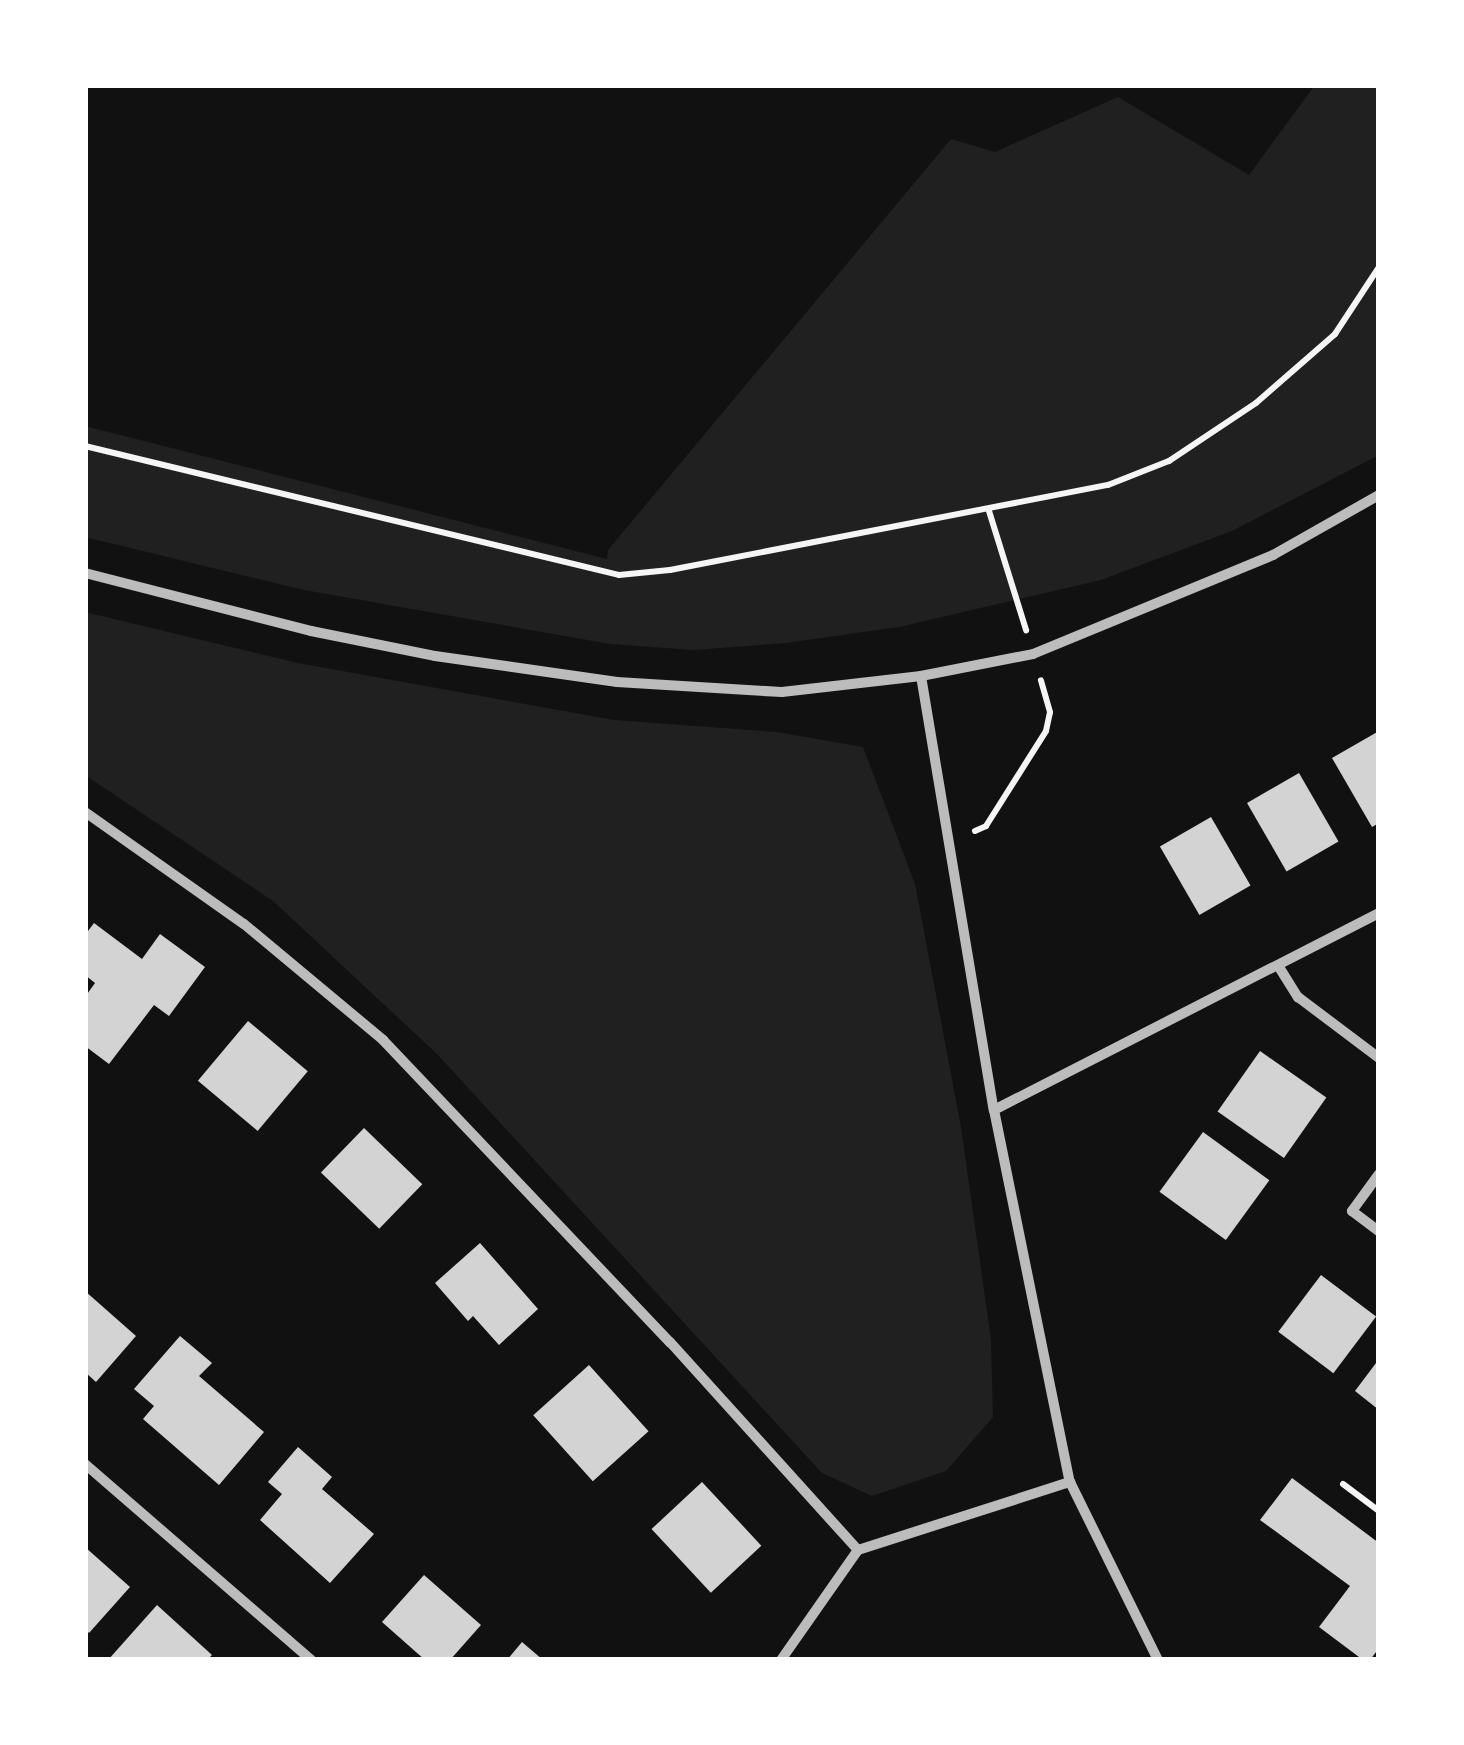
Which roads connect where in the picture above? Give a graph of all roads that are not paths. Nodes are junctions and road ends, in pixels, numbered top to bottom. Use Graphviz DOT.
graph roads {
  1 [pos="1379,495"];
  2 [pos="85,573"];
  3 [pos="922,676"];
  4 [pos="85,812"];
  5 [pos="1379,912"];
  6 [pos="1278,968"];
  7 [pos="1379,1058"];
  8 [pos="994,1110"];
  9 [pos="1379,1174"];
  10 [pos="1379,1231"];
  11 [pos="85,1464"];
  12 [pos="1070,1482"];
  13 [pos="858,1550"];
  14 [pos="311,1660"];
  15 [pos="781,1660"];
  16 [pos="1158,1660"];
  1 -- 3 [label="street"];
  2 -- 3 [label="street"];
  3 -- 8 [label="street"];
  4 -- 13 [label="street"];
  5 -- 6 [label="street"];
  6 -- 7 [label="street"];
  6 -- 8 [label="street"];
  8 -- 12 [label="street"];
  9 -- 10 [label="street"];
  11 -- 14 [label="street"];
  12 -- 13 [label="street"];
  12 -- 16 [label="street"];
  13 -- 15 [label="street"];
}
